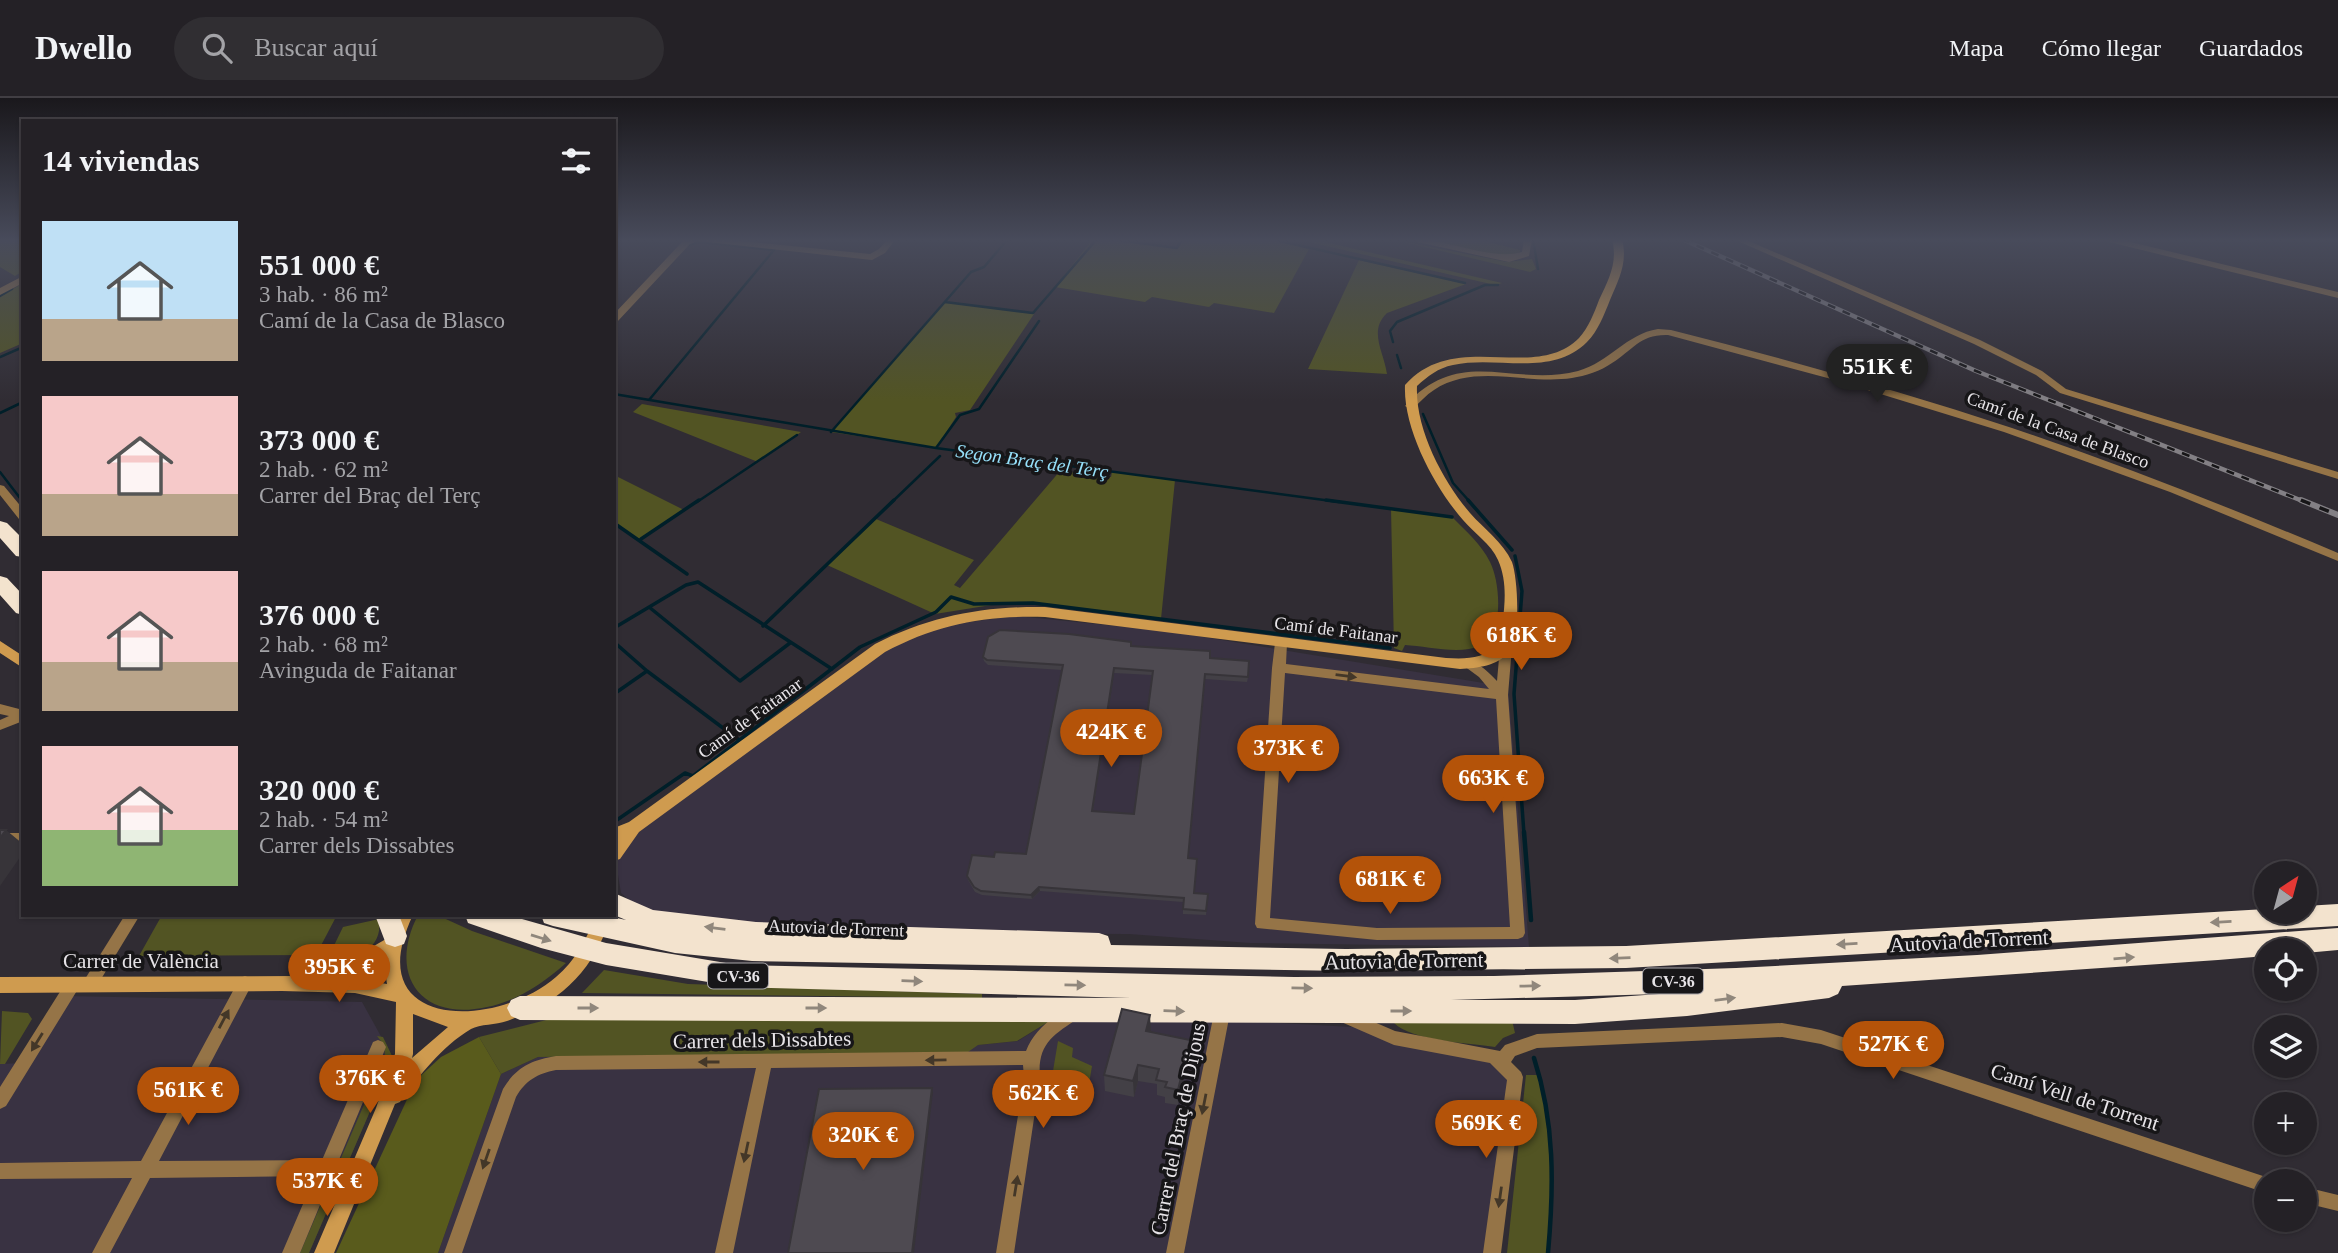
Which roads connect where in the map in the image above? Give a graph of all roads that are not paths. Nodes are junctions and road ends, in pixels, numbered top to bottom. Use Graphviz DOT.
graph roads {
  1 [pos="639,293"];
  2 [pos="1608,293"];
  3 [pos="1863,293"];
  4 [pos="616,318"];
  5 [pos="1410,406"];
  6 [pos="2338,476"];
  7 [pos="0,488"];
  8 [pos="21,514"];
  9 [pos="2338,557"];
  10 [pos="0,567"];
  11 [pos="0,583"];
  12 [pos="21,587"];
  13 [pos="21,606"];
  14 [pos="1281,642"];
  15 [pos="0,646"];
  16 [pos="1506,646"];
  17 [pos="21,662"];
  18 [pos="1466,663"];
  19 [pos="1278,668"];
  20 [pos="1502,695"];
  21 [pos="0,710"];
  22 [pos="21,715"];
  23 [pos="21,716"];
  24 [pos="0,725"];
  25 [pos="634,827"];
  26 [pos="616,834"];
  27 [pos="0,839"];
  28 [pos="21,839"];
  29 [pos="616,851"];
  30 [pos="616,904"];
  31 [pos="2338,915"];
  32 [pos="131,917"];
  33 [pos="482,917"];
  34 [pos="562,917"];
  35 [pos="603,917"];
  36 [pos="395,928"];
  37 [pos="2338,939"];
  38 [pos="1346,960"];
  39 [pos="2074,962"];
  40 [pos="245,983"];
  41 [pos="282,983"];
  42 [pos="82,984"];
  43 [pos="0,985"];
  44 [pos="403,998"];
  45 [pos="520,1008"];
  46 [pos="1081,1008"];
  47 [pos="1332,1011"];
  48 [pos="1222,1013"];
  49 [pos="468,1021"];
  50 [pos="378,1047"];
  51 [pos="1029,1058"];
  52 [pos="765,1061"];
  53 [pos="1502,1061"];
  54 [pos="0,1101"];
  55 [pos="385,1108"];
  56 [pos="328,1168"];
  57 [pos="0,1171"];
  58 [pos="144,1171"];
  59 [pos="2254,1181"];
  60 [pos="2317,1198"];
  61 [pos="2338,1203"];
  62 [pos="101,1253"];
  63 [pos="291,1253"];
  64 [pos="324,1253"];
  65 [pos="453,1253"];
  66 [pos="724,1253"];
  67 [pos="1005,1253"];
  68 [pos="1174,1253"];
  69 [pos="1492,1253"];
  1 -- 4 [label="street"];
  2 -- 5 [label="street"];
  3 -- 6 [label="street"];
  5 -- 9 [label="street, Camí de la Casa de Blasco"];
  5 -- 16 [label="street"];
  7 -- 8 [label="street"];
  10 -- 12 [label="highway"];
  11 -- 13 [label="highway"];
  14 -- 18 [label="street, Camí de Faitanar"];
  14 -- 19 [label="street"];
  14 -- 25 [label="street, Camí de Faitanar"];
  15 -- 17 [label="street"];
  16 -- 18 [label="street, Camí de Faitanar"];
  16 -- 20 [label="street"];
  18 -- 20 [label="street"];
  19 -- 20 [label="street, one-way"];
  19 -- 20 [label="street"];
  21 -- 22 [label="street"];
  23 -- 24 [label="street"];
  25 -- 26 [label="street, Camí de Faitanar"];
  25 -- 29 [label="street, Camí de Faitanar"];
  27 -- 28 [label="street"];
  38 -- 30 [label="highway, one-way"];
  31 -- 38 [label="highway, Autovia de Torrent / CV-36, one-way"];
  32 -- 42 [label="street"];
  33 -- 39 [label="highway, Autovia de Torrent / CV-36, one-way"];
  34 -- 38 [label="highway, Autovia de Torrent / CV-36"];
  35 -- 45 [label="street"];
  36 -- 41 [label="street, Carrer de València"];
  36 -- 44 [label="street"];
  39 -- 37 [label="highway, Autovia de Torrent / CV-36, one-way"];
  47 -- 39 [label="highway, one-way"];
  40 -- 41 [label="street, Carrer de València"];
  40 -- 42 [label="street, Carrer de València"];
  58 -- 40 [label="street, one-way"];
  41 -- 44 [label="street, Carrer de València"];
  42 -- 43 [label="street, Carrer de València"];
  42 -- 54 [label="street, one-way"];
  44 -- 49 [label="street, Carrer de València"];
  44 -- 55 [label="street"];
  45 -- 46 [label="highway, one-way"];
  45 -- 49 [label="street"];
  46 -- 48 [label="highway, one-way"];
  46 -- 51 [label="street"];
  47 -- 48 [label="highway"];
  47 -- 53 [label="street"];
  48 -- 68 [label="street, Carrer del Braç de Dijous, one-way"];
  49 -- 55 [label="street"];
  50 -- 56 [label="street"];
  51 -- 52 [label="street, Carrer dels Dissabtes, one-way"];
  67 -- 51 [label="street, one-way"];
  52 -- 65 [label="street, Carrer dels Dissabtes, one-way"];
  52 -- 66 [label="street, one-way"];
  53 -- 59 [label="street, Camí Vell de Torrent"];
  53 -- 69 [label="street, one-way"];
  55 -- 64 [label="street"];
  56 -- 58 [label="street"];
  56 -- 63 [label="street"];
  57 -- 58 [label="street"];
  58 -- 62 [label="street"];
  60 -- 61 [label="street"];
}
